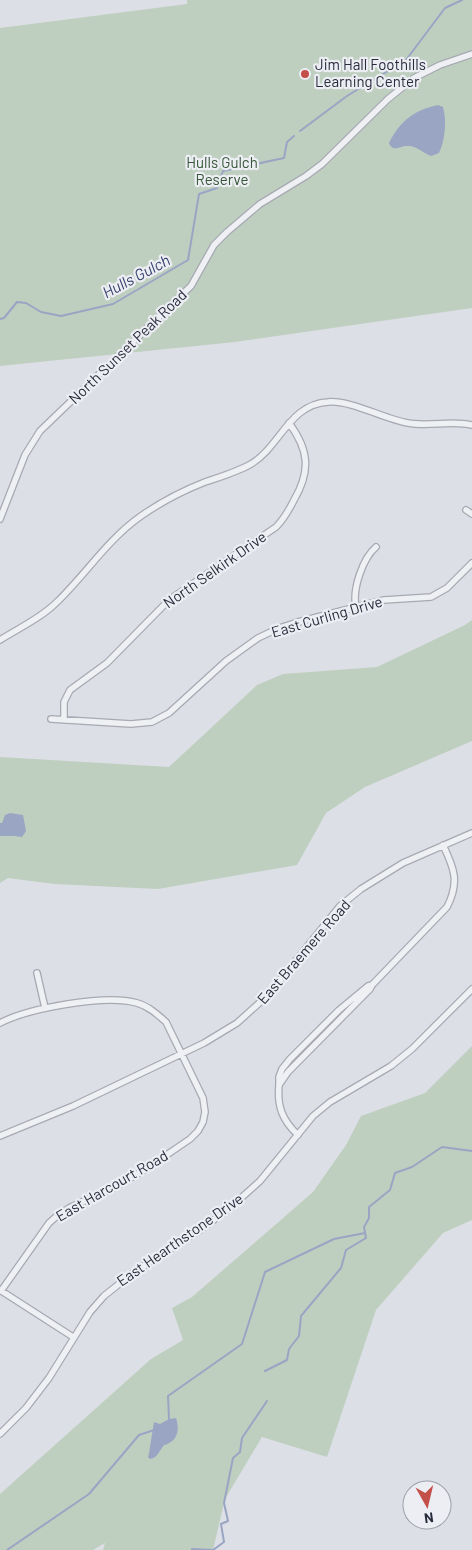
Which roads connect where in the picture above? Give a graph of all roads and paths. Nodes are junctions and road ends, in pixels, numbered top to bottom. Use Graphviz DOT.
graph roads {
  1 [pos="472,54"];
  2 [pos="289,423"];
  3 [pos="472,425"];
  4 [pos="466,510"];
  5 [pos="472,514"];
  6 [pos="0,519"];
  7 [pos="376,547"];
  8 [pos="472,563"];
  9 [pos="356,606"];
  10 [pos="0,640"];
  11 [pos="51,719"];
  12 [pos="64,720"];
  13 [pos="472,833"];
  14 [pos="443,845"];
  15 [pos="37,973"];
  16 [pos="472,988"];
  17 [pos="45,1008"];
  18 [pos="0,1023"];
  19 [pos="181,1054"];
  20 [pos="298,1135"];
  21 [pos="0,1136"];
  22 [pos="0,1291"];
  23 [pos="73,1337"];
  24 [pos="0,1434"];
  1 -- 6 [label="street, North Sunset Peak Road"];
  2 -- 3 [label="street"];
  2 -- 10 [label="street"];
  2 -- 12 [label="street, North Selkirk Drive"];
  4 -- 5 [label="street"];
  7 -- 9 [label="street"];
  8 -- 9 [label="street, East Curling Drive"];
  9 -- 12 [label="street, East Curling Drive"];
  11 -- 12 [label="street, East Curling Drive"];
  13 -- 14 [label="street, East Braemere Road"];
  14 -- 19 [label="street, East Braemere Road"];
  14 -- 20 [label="street"];
  15 -- 17 [label="street"];
  16 -- 20 [label="street, East Hearthstone Drive"];
  17 -- 18 [label="street, East Harcourt Road"];
  17 -- 19 [label="street, East Harcourt Road"];
  19 -- 21 [label="street, East Braemere Road"];
  19 -- 22 [label="street, East Harcourt Road"];
  20 -- 23 [label="street, East Hearthstone Drive"];
  22 -- 23 [label="street"];
  23 -- 24 [label="street, East Hearthstone Drive"];
}
